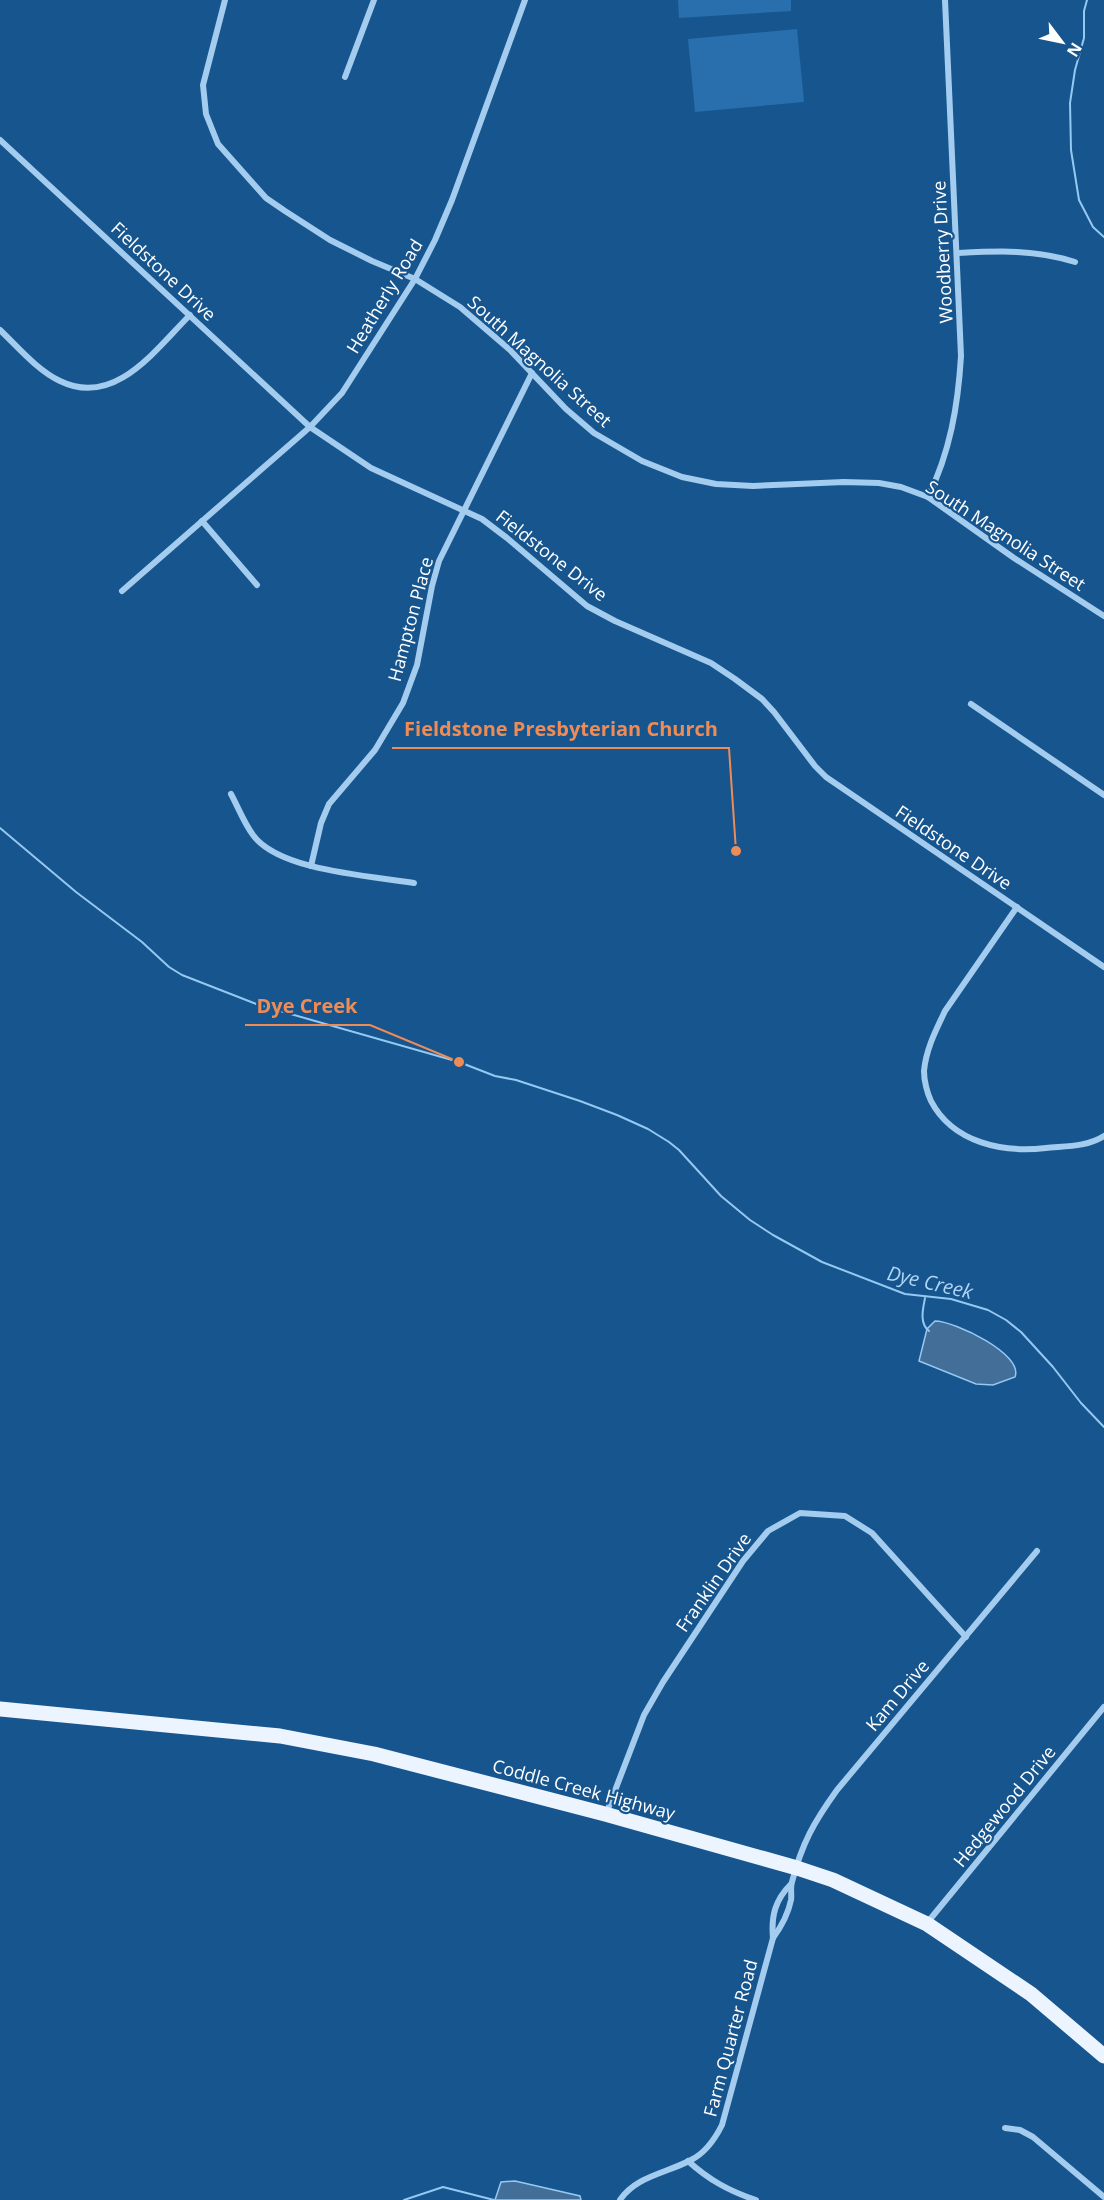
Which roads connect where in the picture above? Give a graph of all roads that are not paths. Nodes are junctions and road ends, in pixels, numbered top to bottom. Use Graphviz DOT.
graph roads {
  1 [pos="225,0"];
  2 [pos="374,0"];
  3 [pos="525,0"];
  4 [pos="945,0"];
  5 [pos="345,77"];
  6 [pos="0,140"];
  7 [pos="957,253"];
  8 [pos="1075,262"];
  9 [pos="416,279"];
  10 [pos="190,315"];
  11 [pos="0,330"];
  12 [pos="532,373"];
  13 [pos="310,427"];
  14 [pos="928,497"];
  15 [pos="465,510"];
  16 [pos="202,521"];
  17 [pos="257,585"];
  18 [pos="122,591"];
  19 [pos="1104,616"];
  20 [pos="971,704"];
  21 [pos="231,794"];
  22 [pos="1104,795"];
  23 [pos="311,866"];
  24 [pos="414,883"];
  25 [pos="1017,908"];
  26 [pos="1104,968"];
  27 [pos="1104,1136"];
  28 [pos="1037,1551"];
  29 [pos="966,1637"];
  30 [pos="1104,1707"];
  31 [pos="0,1709"];
  32 [pos="605,1814"];
  33 [pos="797,1868"];
  34 [pos="791,1884"];
  35 [pos="927,1924"];
  36 [pos="773,1938"];
  37 [pos="1104,2056"];
  38 [pos="1005,2128"];
  39 [pos="687,2162"];
  40 [pos="1102,2198"];
  41 [pos="620,2200"];
  42 [pos="756,2200"];
  1 -- 9 [label="street, South Magnolia Street"];
  2 -- 5 [label="street"];
  3 -- 9 [label="street, Heatherly Road"];
  4 -- 7 [label="street, Woodberry Drive"];
  6 -- 10 [label="street, Fieldstone Drive"];
  7 -- 8 [label="street"];
  7 -- 14 [label="street, Woodberry Drive"];
  9 -- 12 [label="street, South Magnolia Street"];
  9 -- 13 [label="street, Heatherly Road"];
  10 -- 11 [label="street"];
  10 -- 13 [label="street, Fieldstone Drive"];
  12 -- 14 [label="street, South Magnolia Street"];
  12 -- 15 [label="street, Hampton Place"];
  13 -- 15 [label="street, Fieldstone Drive"];
  13 -- 16 [label="street, Heatherly Road"];
  14 -- 19 [label="street, South Magnolia Street"];
  15 -- 23 [label="street, Hampton Place"];
  15 -- 25 [label="street, Fieldstone Drive"];
  16 -- 17 [label="street"];
  16 -- 18 [label="street, Heatherly Road"];
  20 -- 22 [label="street"];
  21 -- 23 [label="street"];
  23 -- 24 [label="street"];
  25 -- 26 [label="street, Fieldstone Drive"];
  25 -- 27 [label="street"];
  28 -- 29 [label="street, Kam Drive"];
  29 -- 32 [label="street, Franklin Drive"];
  29 -- 33 [label="street, Kam Drive"];
  30 -- 35 [label="street, Hedgewood Drive"];
  31 -- 32 [label="main road, Coddle Creek Highway"];
  32 -- 33 [label="main road, Coddle Creek Highway"];
  33 -- 34 [label="street, Farm Quarter Road"];
  33 -- 35 [label="main road, Coddle Creek Highway"];
  34 -- 36 [label="street, Farm Quarter Road"];
  34 -- 36 [label="street, Farm Quarter Road"];
  35 -- 37 [label="main road, Coddle Creek Highway"];
  36 -- 39 [label="street, Farm Quarter Road"];
  38 -- 40 [label="street"];
  39 -- 41 [label="street, Farm Quarter Road"];
  39 -- 42 [label="street"];
}
